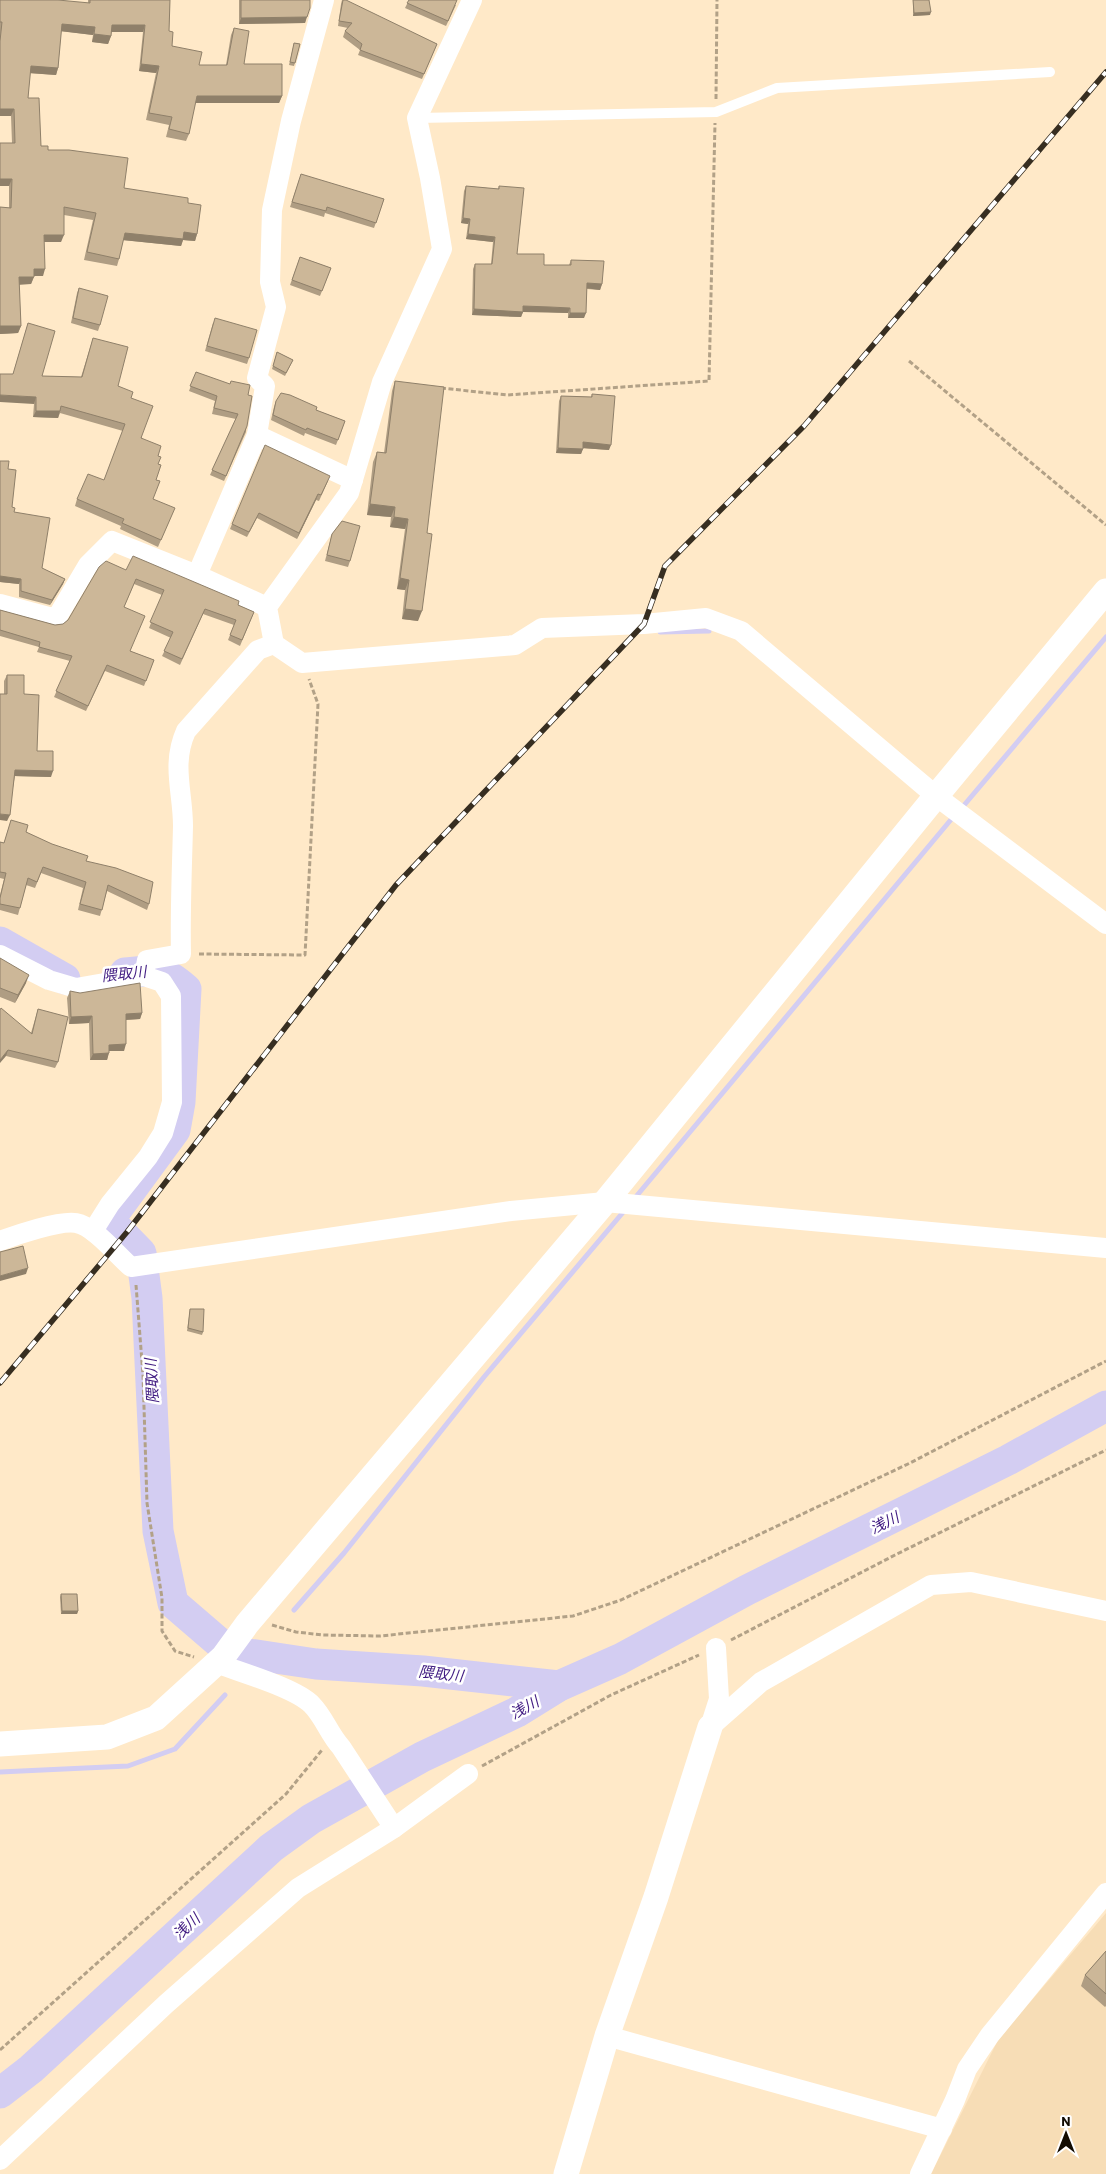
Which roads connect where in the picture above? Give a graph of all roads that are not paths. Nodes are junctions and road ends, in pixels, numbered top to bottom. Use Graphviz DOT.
graph roads {
  1 [pos="324,0"];
  2 [pos="472,0"];
  3 [pos="1050,72"];
  4 [pos="417,118"];
  5 [pos="257,435"];
  6 [pos="353,480"];
  7 [pos="197,575"];
  8 [pos="1106,591"];
  9 [pos="0,604"];
  10 [pos="266,607"];
  11 [pos="274,644"];
  12 [pos="936,796"];
  13 [pos="1106,924"];
  14 [pos="0,955"];
  15 [pos="144,972"];
  16 [pos="605,1202"];
  17 [pos="93,1232"];
  18 [pos="0,1241"];
  19 [pos="1106,1248"];
  20 [pos="1106,1611"];
  21 [pos="716,1648"];
  22 [pos="219,1660"];
  23 [pos="710,1727"];
  24 [pos="0,1744"];
  25 [pos="468,1774"];
  26 [pos="392,1824"];
  27 [pos="1106,1893"];
  28 [pos="607,2036"];
  29 [pos="942,2129"];
  30 [pos="0,2160"];
  31 [pos="566,2174"];
  32 [pos="920,2174"];
  1 -- 5 [label="street"];
  2 -- 4 [label="street"];
  3 -- 4 [label="lane"];
  4 -- 6 [label="street"];
  5 -- 6 [label="street"];
  5 -- 7 [label="street"];
  6 -- 10 [label="street"];
  7 -- 9 [label="street"];
  7 -- 10 [label="street"];
  8 -- 12 [label="street"];
  10 -- 11 [label="street"];
  11 -- 12 [label="street"];
  11 -- 15 [label="street"];
  12 -- 13 [label="street"];
  12 -- 16 [label="street"];
  14 -- 15 [label="street"];
  15 -- 17 [label="street"];
  16 -- 17 [label="street"];
  16 -- 19 [label="street"];
  16 -- 22 [label="street"];
  17 -- 18 [label="street"];
  20 -- 23 [label="street"];
  21 -- 23 [label="street"];
  22 -- 24 [label="street"];
  22 -- 26 [label="street"];
  23 -- 28 [label="street"];
  25 -- 26 [label="street"];
  26 -- 30 [label="street"];
  27 -- 29 [label="street"];
  28 -- 29 [label="street"];
  28 -- 31 [label="street"];
  29 -- 32 [label="street"];
}
